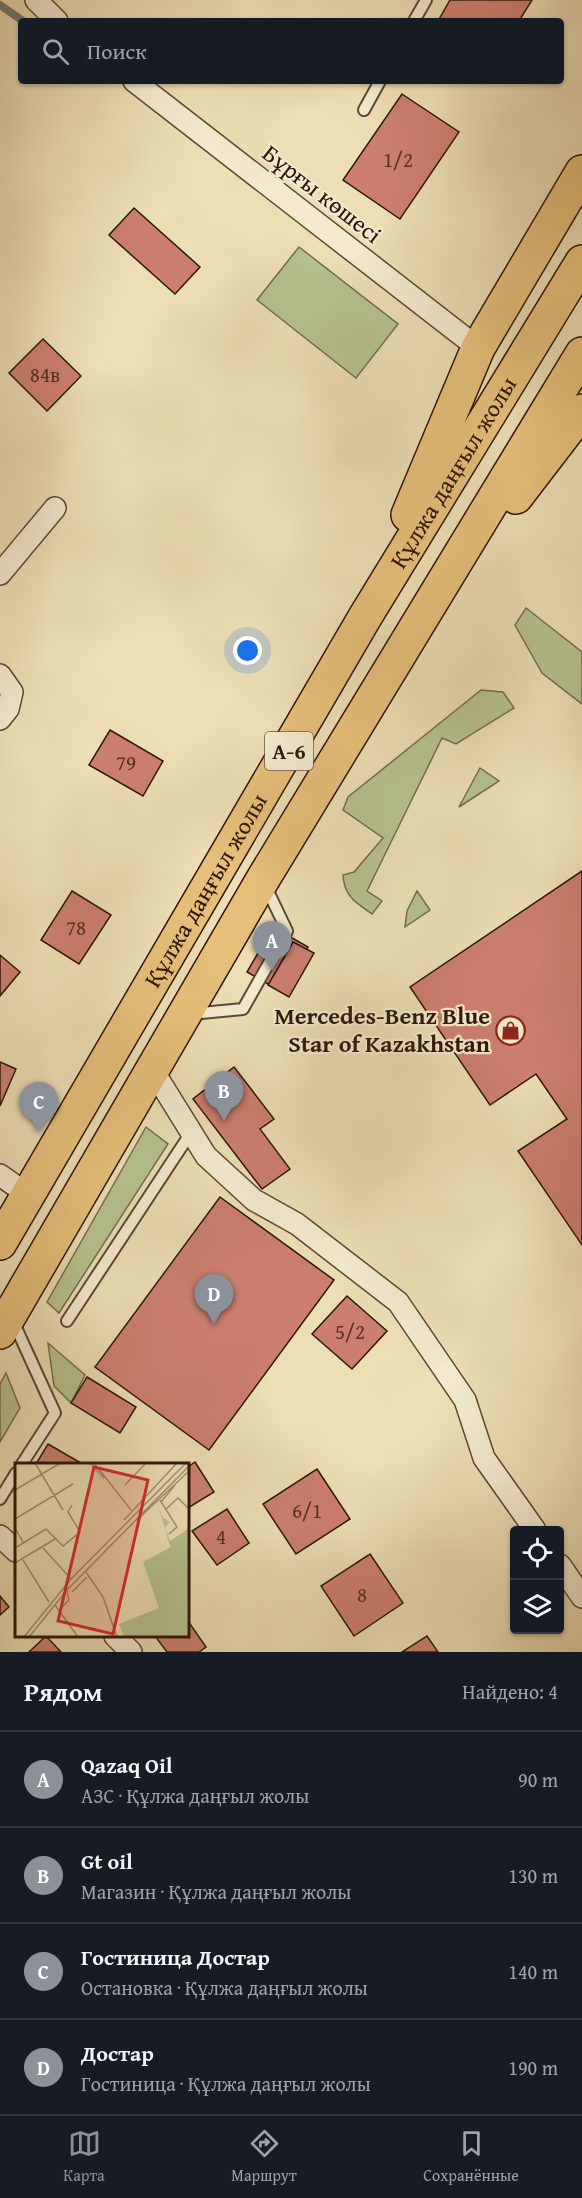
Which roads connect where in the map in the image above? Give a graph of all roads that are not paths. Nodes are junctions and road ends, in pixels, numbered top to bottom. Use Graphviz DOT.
graph roads {
  1 [pos="36,0"];
  2 [pos="426,0"];
  3 [pos="54,18"];
  4 [pos="416,18"];
  5 [pos="138,84"];
  6 [pos="378,84"];
  7 [pos="364,110"];
  8 [pos="582,172"];
  9 [pos="582,262"];
  10 [pos="478,348"];
  11 [pos="582,354"];
  12 [pos="582,411"];
  13 [pos="55,508"];
  14 [pos="0,574"];
  15 [pos="365,617"];
  16 [pos="411,633"];
  17 [pos="0,675"];
  18 [pos="0,719"];
  19 [pos="263,879"];
  20 [pos="185,1014"];
  21 [pos="152,1069"];
  22 [pos="190,1134"];
  23 [pos="0,1175"];
  24 [pos="27,1194"];
  25 [pos="0,1243"];
  26 [pos="67,1321"];
  27 [pos="5,1323"];
  28 [pos="23,1463"];
  29 [pos="15,1475"];
  30 [pos="0,1499"];
  31 [pos="532,1526"];
  32 [pos="0,1536"];
  33 [pos="15,1550"];
  34 [pos="564,1571"];
  35 [pos="582,1597"];
  36 [pos="117,1637"];
  37 [pos="130,1652"];
  1 -- 3 [label="street"];
  2 -- 4 [label="lane"];
  5 -- 10 [label="street, Бұрғы көшесі"];
  6 -- 7 [label="lane"];
  8 -- 10 [label="main road"];
  9 -- 15 [label="main road, Құлжа даңғыл жолы / A-6"];
  10 -- 15 [label="main road"];
  11 -- 16 [label="main road, Құлжа даңғыл жолы / A-6"];
  12 -- 16 [label="main road"];
  13 -- 14 [label="street"];
  15 -- 24 [label="main road, Құлжа даңғыл жолы / A-6"];
  16 -- 19 [label="main road, Құлжа даңғыл жолы / A-6"];
  17 -- 18 [label="street"];
  19 -- 20 [label="main road, Құлжа даңғыл жолы / A-6"];
  19 -- 20 [label="lane"];
  20 -- 21 [label="main road, Құлжа даңғыл жолы / A-6"];
  21 -- 22 [label="street"];
  21 -- 27 [label="main road, Құлжа даңғыл жолы / A-6"];
  22 -- 26 [label="lane"];
  22 -- 31 [label="street"];
  23 -- 24 [label="street"];
  24 -- 25 [label="main road, Құлжа даңғыл жолы / A-6"];
  27 -- 28 [label="lane"];
  29 -- 30 [label="lane"];
  32 -- 33 [label="street"];
  34 -- 35 [label="street"];
  36 -- 37 [label="street"];
}
